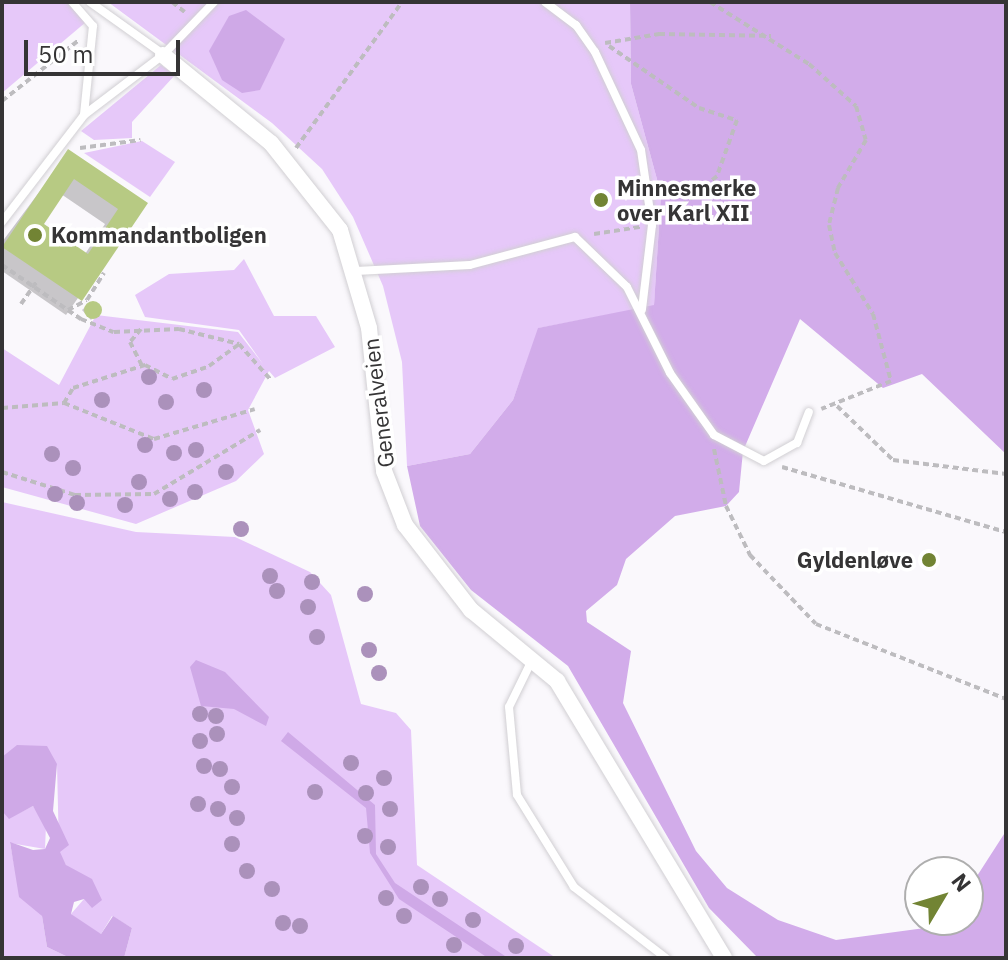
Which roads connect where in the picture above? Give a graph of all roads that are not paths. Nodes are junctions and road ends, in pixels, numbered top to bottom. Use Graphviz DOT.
graph roads {
  1 [pos="72,2"];
  2 [pos="90,2"];
  3 [pos="214,2"];
  4 [pos="545,2"];
  5 [pos="163,55"];
  6 [pos="84,115"];
  7 [pos="2,222"];
  8 [pos="356,271"];
  9 [pos="642,310"];
  10 [pos="809,412"];
  11 [pos="532,660"];
  12 [pos="666,958"];
  13 [pos="724,958"];
  1 -- 6 [label="lane"];
  2 -- 5 [label="lane"];
  3 -- 5 [label="lane"];
  4 -- 9 [label="lane"];
  5 -- 6 [label="lane"];
  5 -- 8 [label="street, Generalveien"];
  6 -- 7 [label="lane"];
  8 -- 9 [label="lane"];
  8 -- 11 [label="street, Generalveien"];
  9 -- 10 [label="lane"];
  11 -- 12 [label="lane"];
  11 -- 13 [label="street, Generalveien"];
}
